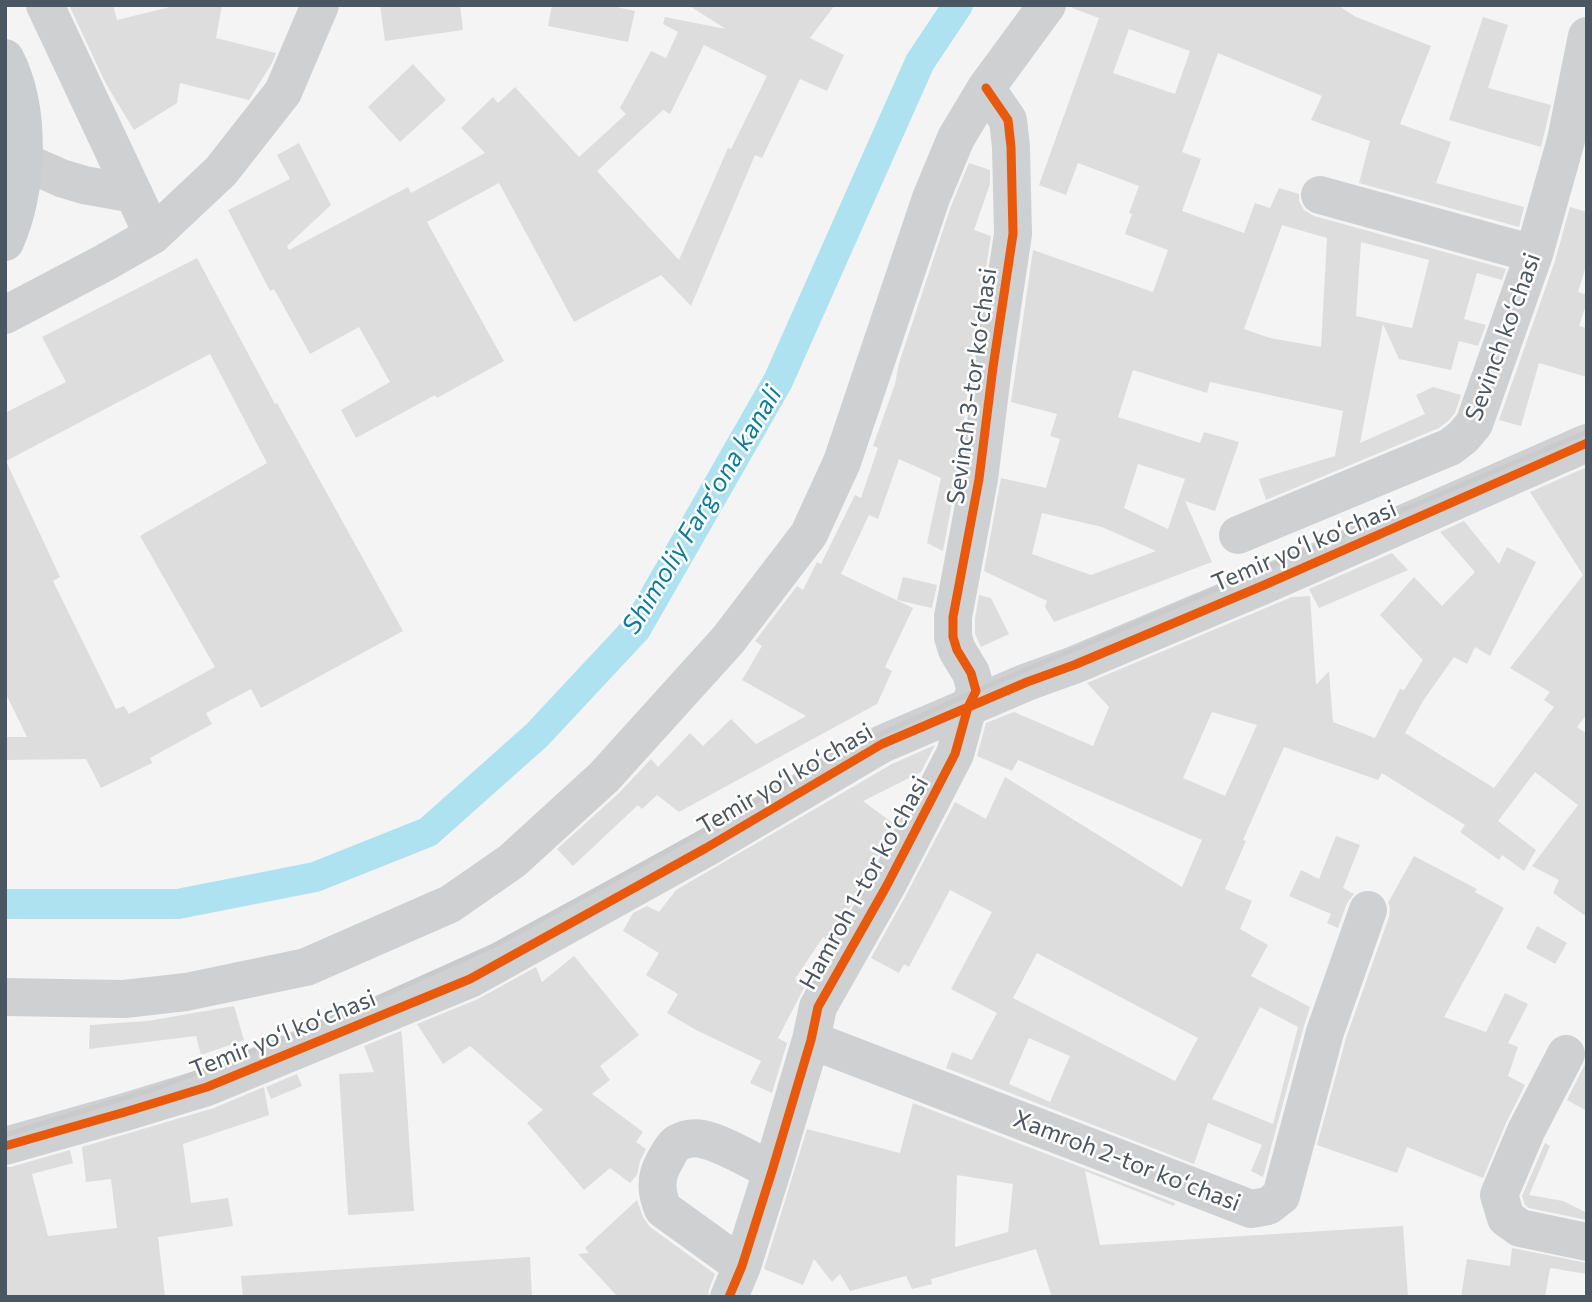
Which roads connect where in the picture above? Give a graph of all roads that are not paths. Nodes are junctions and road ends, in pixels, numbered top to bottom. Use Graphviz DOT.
graph roads {
  1 [pos="45,5"];
  2 [pos="320,5"];
  3 [pos="1047,5"];
  4 [pos="1587,36"];
  5 [pos="5,58"];
  6 [pos="986,88"];
  7 [pos="23,161"];
  8 [pos="134,194"];
  9 [pos="1320,195"];
  10 [pos="153,234"];
  11 [pos="5,242"];
  12 [pos="1534,254"];
  13 [pos="5,315"];
  14 [pos="1587,443"];
  15 [pos="1238,536"];
  16 [pos="972,699"];
  17 [pos="1368,910"];
  18 [pos="5,997"];
  19 [pos="811,1040"];
  20 [pos="1566,1054"];
  21 [pos="5,1146"];
  22 [pos="772,1171"];
  23 [pos="1587,1242"];
  24 [pos="735,1282"];
  1 -- 8 [label="street"];
  2 -- 10 [label="street"];
  3 -- 6 [label="street"];
  4 -- 12 [label="street, Sevinch koʻchasi"];
  5 -- 7 [label="main road"];
  6 -- 16 [label="street, Sevinch 3-tor koʻchasi"];
  6 -- 18 [label="street"];
  7 -- 8 [label="street"];
  7 -- 11 [label="main road"];
  8 -- 10 [label="street"];
  9 -- 12 [label="street"];
  10 -- 13 [label="street"];
  12 -- 15 [label="street, Sevinch koʻchasi"];
  14 -- 16 [label="street, Temir yoʻl koʻchasi"];
  16 -- 19 [label="street, Hamroh 1-tor koʻchasi"];
  16 -- 21 [label="street, Temir yoʻl koʻchasi"];
  17 -- 19 [label="street, Xamroh 2-tor koʻchasi"];
  19 -- 22 [label="street, Hamroh 1-tor koʻchasi"];
  20 -- 23 [label="street"];
  22 -- 24 [label="street, Hamroh 1-tor koʻchasi"];
  22 -- 24 [label="street"];
}
